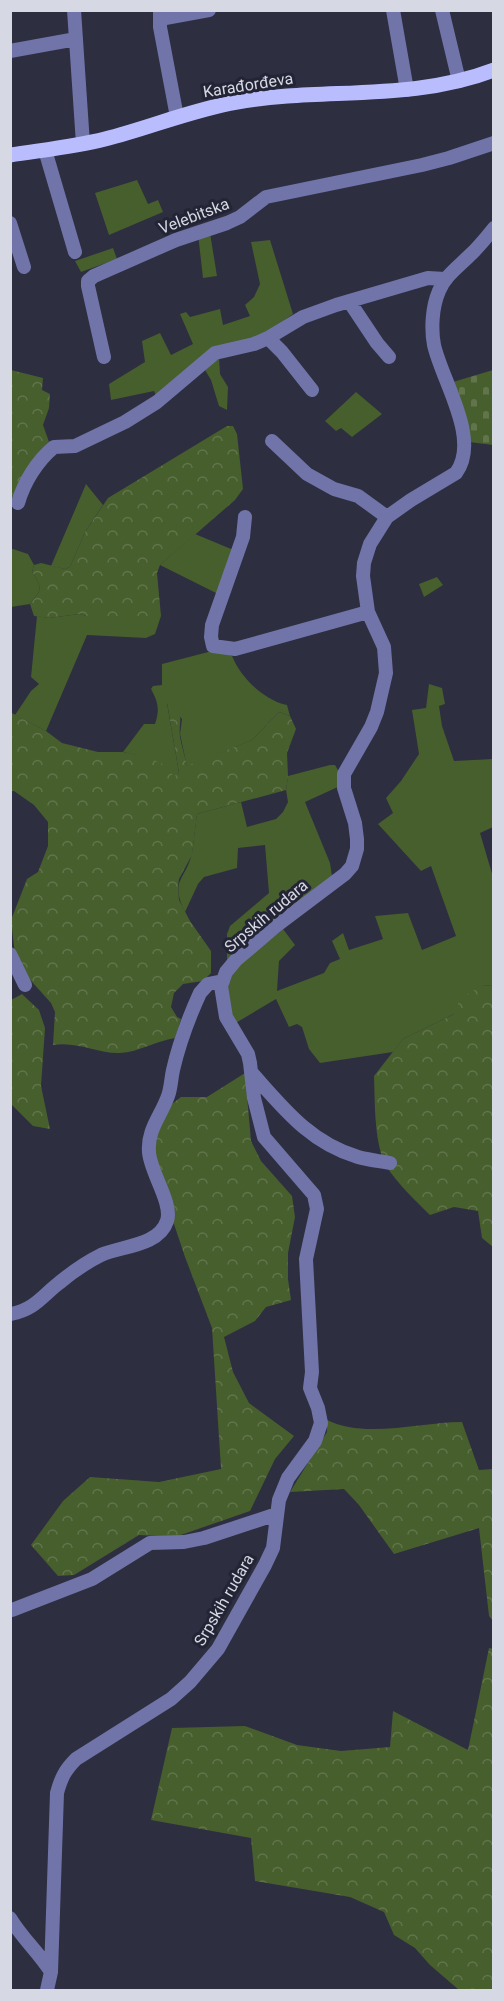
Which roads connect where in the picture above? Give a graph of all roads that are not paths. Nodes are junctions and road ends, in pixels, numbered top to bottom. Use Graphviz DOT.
graph roads {
  1 [pos="74,10"];
  2 [pos="209,10"];
  3 [pos="393,10"];
  4 [pos="442,10"];
  5 [pos="160,14"];
  6 [pos="76,39"];
  7 [pos="10,51"];
  8 [pos="494,70"];
  9 [pos="459,81"];
  10 [pos="407,90"];
  11 [pos="177,117"];
  12 [pos="494,143"];
  13 [pos="83,144"];
  14 [pos="45,150"];
  15 [pos="10,155"];
  16 [pos="10,223"];
  17 [pos="494,228"];
  18 [pos="75,252"];
  19 [pos="24,267"];
  20 [pos="445,279"];
  21 [pos="349,301"];
  22 [pos="268,338"];
  23 [pos="104,357"];
  24 [pos="389,357"];
  25 [pos="312,390"];
  26 [pos="272,441"];
  27 [pos="18,503"];
  28 [pos="245,517"];
  29 [pos="387,517"];
  30 [pos="368,612"];
  31 [pos="10,954"];
  32 [pos="223,981"];
  33 [pos="25,985"];
  34 [pos="251,1072"];
  35 [pos="390,1163"];
  36 [pos="10,1314"];
  37 [pos="277,1514"];
  38 [pos="12,1610"];
  39 [pos="10,1918"];
  40 [pos="51,1972"];
  41 [pos="47,1990"];
  1 -- 6 [label="street"];
  2 -- 5 [label="street"];
  3 -- 10 [label="street"];
  4 -- 9 [label="street"];
  5 -- 11 [label="street"];
  6 -- 7 [label="street"];
  6 -- 13 [label="street"];
  8 -- 9 [label="main road, Karađorđeva"];
  9 -- 10 [label="main road, Karađorđeva"];
  10 -- 11 [label="main road, Karađorđeva"];
  11 -- 13 [label="main road, Karađorđeva"];
  12 -- 23 [label="street, Velebitska"];
  13 -- 14 [label="main road, Karađorđeva"];
  14 -- 15 [label="main road, Karađorđeva"];
  14 -- 18 [label="street"];
  16 -- 19 [label="street"];
  17 -- 20 [label="street, Srpskih rudara"];
  20 -- 21 [label="street"];
  20 -- 29 [label="street, Srpskih rudara"];
  21 -- 22 [label="street"];
  21 -- 24 [label="street"];
  22 -- 25 [label="street"];
  22 -- 27 [label="street"];
  26 -- 29 [label="street"];
  28 -- 30 [label="street"];
  29 -- 30 [label="street, Srpskih rudara"];
  30 -- 32 [label="street, Srpskih rudara"];
  31 -- 33 [label="street"];
  32 -- 34 [label="street, Srpskih rudara"];
  32 -- 36 [label="street"];
  34 -- 35 [label="street"];
  34 -- 37 [label="street, Srpskih rudara"];
  37 -- 38 [label="street"];
  37 -- 40 [label="street, Srpskih rudara"];
  39 -- 40 [label="street"];
  40 -- 41 [label="street, Srpskih rudara"];
}
